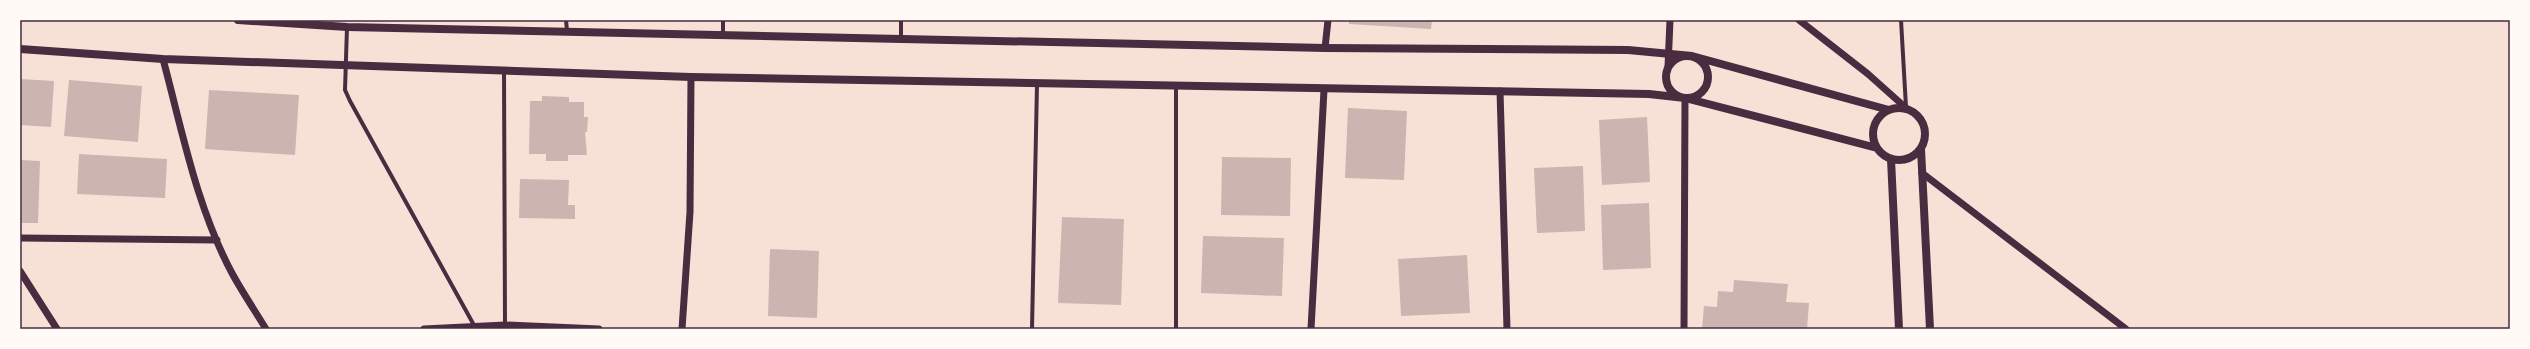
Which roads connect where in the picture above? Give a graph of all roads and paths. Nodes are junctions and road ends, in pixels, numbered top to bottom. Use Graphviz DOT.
graph roads {
  1 [pos="238,20"];
  2 [pos="566,20"];
  3 [pos="723,20"];
  4 [pos="901,20"];
  5 [pos="1328,20"];
  6 [pos="1670,20"];
  7 [pos="1799,20"];
  8 [pos="1901,20"];
  9 [pos="348,27"];
  10 [pos="567,31"];
  11 [pos="723,34"];
  12 [pos="901,38"];
  13 [pos="1325,48"];
  14 [pos="20,49"];
  15 [pos="1669,53"];
  16 [pos="1692,56"];
  17 [pos="163,58"];
  18 [pos="346,65"];
  19 [pos="1668,67"];
  20 [pos="504,70"];
  21 [pos="691,77"];
  22 [pos="1037,84"];
  23 [pos="1176,87"];
  24 [pos="1324,90"];
  25 [pos="1500,91"];
  26 [pos="1685,98"];
  27 [pos="1906,108"];
  28 [pos="1889,110"];
  29 [pos="1877,148"];
  30 [pos="1921,149"];
  31 [pos="1891,159"];
  32 [pos="1922,173"];
  33 [pos="20,238"];
  34 [pos="217,240"];
  35 [pos="20,271"];
  36 [pos="505,325"];
  37 [pos="476,328"];
  38 [pos="57,329"];
  39 [pos="266,329"];
  40 [pos="424,329"];
  41 [pos="600,329"];
  42 [pos="682,329"];
  43 [pos="1032,329"];
  44 [pos="1176,329"];
  45 [pos="1311,329"];
  46 [pos="1507,329"];
  47 [pos="1684,329"];
  48 [pos="1899,329"];
  49 [pos="1930,329"];
  50 [pos="2126,329"];
  1 -- 9 [label="main road"];
  2 -- 10 [label="street"];
  3 -- 11 [label="street"];
  4 -- 12 [label="street"];
  5 -- 13 [label="street"];
  6 -- 15 [label="street"];
  7 -- 27 [label="street"];
  8 -- 27 [label="street"];
  9 -- 10 [label="main road"];
  9 -- 18 [label="street"];
  10 -- 11 [label="main road"];
  11 -- 12 [label="main road"];
  12 -- 13 [label="main road"];
  13 -- 15 [label="main road"];
  14 -- 17 [label="main road"];
  15 -- 16 [label="main road"];
  15 -- 19 [label="street"];
  16 -- 19 [label="main road"];
  16 -- 26 [label="main road"];
  16 -- 28 [label="main road"];
  17 -- 18 [label="main road"];
  17 -- 34 [label="street"];
  18 -- 20 [label="main road"];
  18 -- 37 [label="street"];
  19 -- 26 [label="main road"];
  20 -- 21 [label="main road"];
  20 -- 36 [label="street"];
  21 -- 22 [label="main road"];
  21 -- 42 [label="street"];
  22 -- 23 [label="main road"];
  22 -- 43 [label="street"];
  23 -- 24 [label="main road"];
  23 -- 44 [label="street"];
  24 -- 25 [label="main road"];
  24 -- 45 [label="street"];
  25 -- 26 [label="main road"];
  25 -- 46 [label="street"];
  26 -- 29 [label="main road"];
  26 -- 47 [label="street"];
  27 -- 28 [label="main road"];
  27 -- 30 [label="main road"];
  28 -- 29 [label="main road"];
  29 -- 31 [label="main road"];
  30 -- 31 [label="main road"];
  30 -- 32 [label="main road"];
  31 -- 48 [label="main road"];
  32 -- 49 [label="main road"];
  32 -- 50 [label="street"];
  33 -- 34 [label="street"];
  34 -- 39 [label="street"];
  35 -- 38 [label="street"];
  36 -- 37 [label="street"];
  36 -- 41 [label="street"];
  37 -- 40 [label="street"];
}
